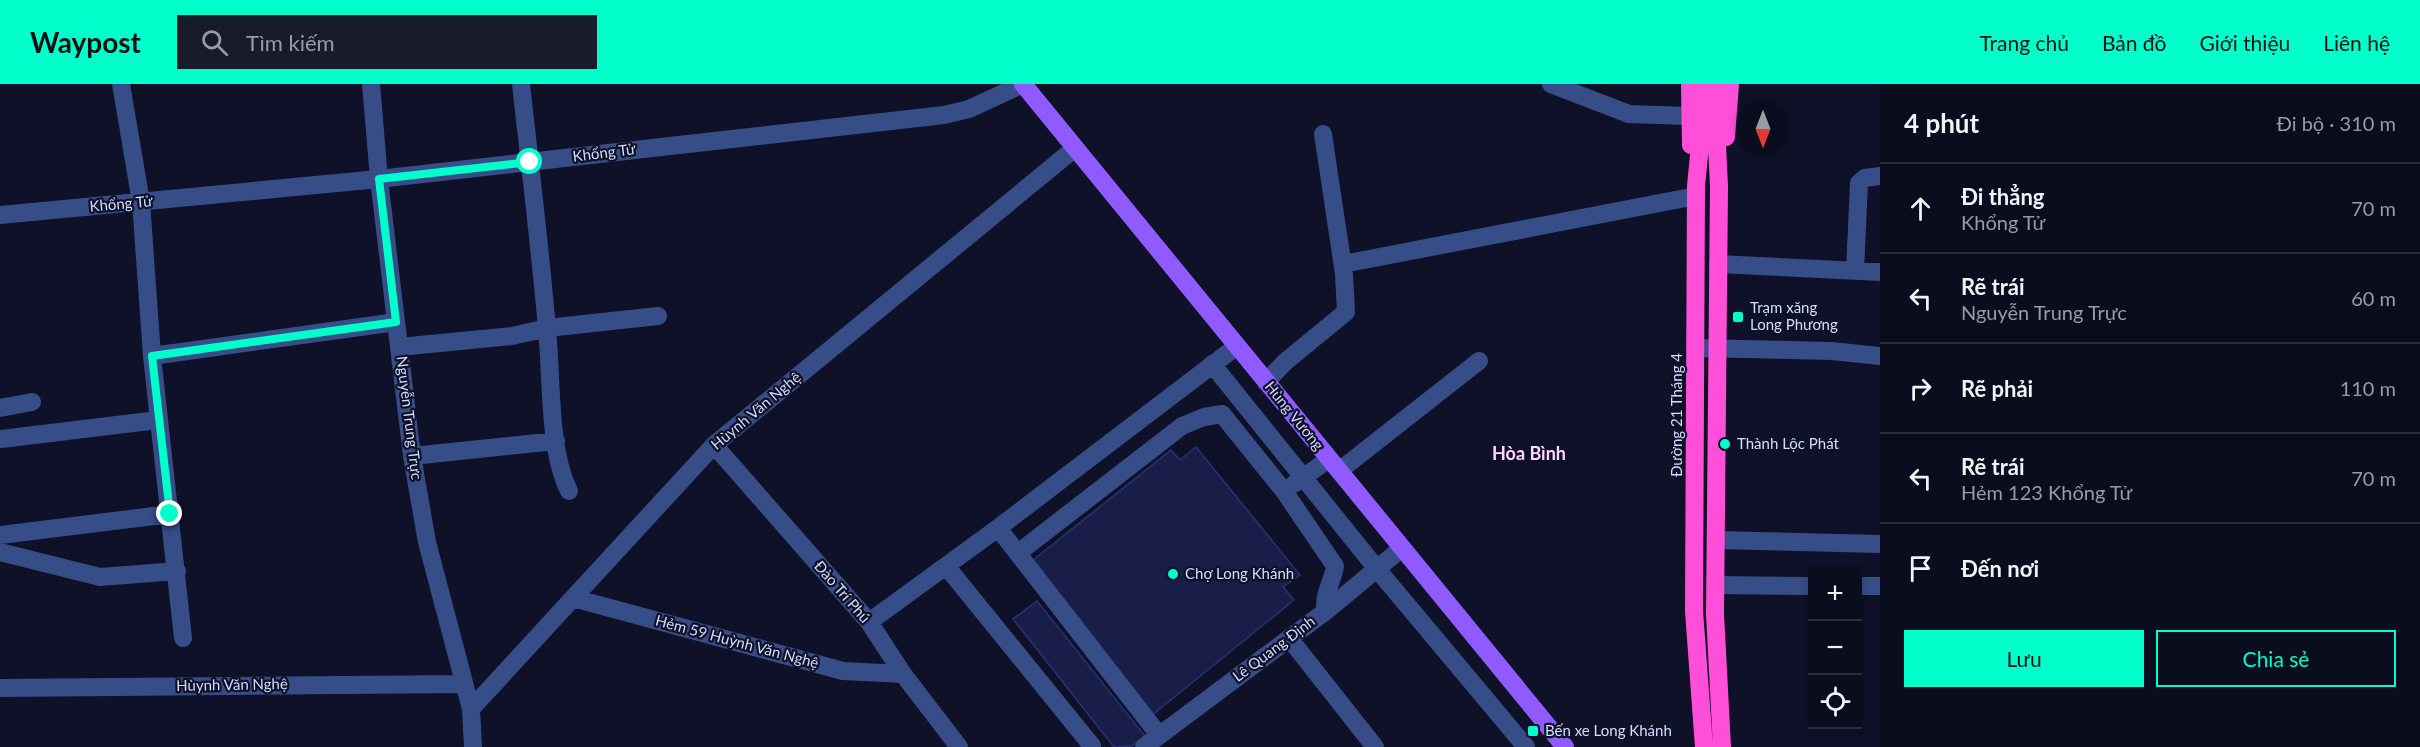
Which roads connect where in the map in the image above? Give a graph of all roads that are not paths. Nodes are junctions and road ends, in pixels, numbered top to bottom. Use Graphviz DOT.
graph roads {
  1 [pos="121,84"];
  2 [pos="371,84"];
  3 [pos="521,84"];
  4 [pos="1023,84"];
  5 [pos="1551,84"];
  6 [pos="1690,84"];
  7 [pos="1706,84"];
  8 [pos="1714,84"];
  9 [pos="1730,84"];
  10 [pos="1689,116"];
  11 [pos="1323,134"];
  12 [pos="1074,149"];
  13 [pos="530,162"];
  14 [pos="1880,176"];
  15 [pos="379,179"];
  16 [pos="1719,186"];
  17 [pos="1696,191"];
  18 [pos="141,202"];
  19 [pos="0,215"];
  20 [pos="1343,264"];
  21 [pos="1718,264"];
  22 [pos="1855,271"];
  23 [pos="1880,272"];
  24 [pos="658,316"];
  25 [pos="396,322"];
  26 [pos="547,328"];
  27 [pos="1237,346"];
  28 [pos="399,347"];
  29 [pos="1695,348"];
  30 [pos="1717,349"];
  31 [pos="152,356"];
  32 [pos="1880,356"];
  33 [pos="1479,361"];
  34 [pos="1212,364"];
  35 [pos="1266,382"];
  36 [pos="32,402"];
  37 [pos="0,408"];
  38 [pos="1148,413"];
  39 [pos="158,420"];
  40 [pos="1168,437"];
  41 [pos="1,439"];
  42 [pos="556,441"];
  43 [pos="714,445"];
  44 [pos="412,456"];
  45 [pos="1334,465"];
  46 [pos="1303,477"];
  47 [pos="569,491"];
  48 [pos="1284,491"];
  49 [pos="170,514"];
  50 [pos="998,528"];
  51 [pos="0,535"];
  52 [pos="1716,540"];
  53 [pos="1880,544"];
  54 [pos="1402,548"];
  55 [pos="0,552"];
  56 [pos="1017,553"];
  57 [pos="946,566"];
  58 [pos="1377,569"];
  59 [pos="177,571"];
  60 [pos="1715,585"];
  61 [pos="1808,586"];
  62 [pos="1862,586"];
  63 [pos="1880,586"];
  64 [pos="573,597"];
  65 [pos="1326,611"];
  66 [pos="869,622"];
  67 [pos="183,638"];
  68 [pos="1288,638"];
  69 [pos="903,674"];
  70 [pos="464,684"];
  71 [pos="0,688"];
  72 [pos="471,709"];
  73 [pos="1159,735"];
  74 [pos="473,747"];
  75 [pos="959,747"];
  76 [pos="1092,747"];
  77 [pos="1144,747"];
  78 [pos="1375,747"];
  79 [pos="1526,747"];
  80 [pos="1565,747"];
  81 [pos="1704,747"];
  82 [pos="1722,747"];
  1 -- 18 [label="street"];
  2 -- 15 [label="street, Nguyễn Trung Trực"];
  3 -- 13 [label="street"];
  4 -- 12 [label="main road, Hùng Vương"];
  4 -- 13 [label="street, Khổng Tử"];
  5 -- 10 [label="street"];
  6 -- 10 [label="highway"];
  7 -- 17 [label="highway, Đường 21 Tháng 4"];
  8 -- 16 [label="highway"];
  9 -- 16 [label="highway"];
  10 -- 17 [label="highway"];
  11 -- 20 [label="street"];
  12 -- 27 [label="main road, Hùng Vương"];
  12 -- 43 [label="street, Hùynh Văn Nghệ"];
  13 -- 15 [label="street, Khổng Tử"];
  13 -- 26 [label="street"];
  14 -- 22 [label="street"];
  15 -- 18 [label="street, Khổng Tử"];
  15 -- 25 [label="street, Nguyễn Trung Trực"];
  16 -- 21 [label="highway"];
  17 -- 20 [label="street"];
  17 -- 29 [label="highway, Đường 21 Tháng 4"];
  18 -- 19 [label="street, Khổng Tử"];
  18 -- 31 [label="street"];
  20 -- 35 [label="street"];
  21 -- 22 [label="street"];
  21 -- 30 [label="highway"];
  22 -- 23 [label="street"];
  24 -- 26 [label="street"];
  25 -- 28 [label="street, Nguyễn Trung Trực"];
  25 -- 31 [label="street"];
  26 -- 28 [label="street"];
  26 -- 42 [label="street"];
  27 -- 34 [label="street"];
  27 -- 35 [label="main road, Hùng Vương"];
  28 -- 44 [label="street, Nguyễn Trung Trực"];
  29 -- 30 [label="street"];
  29 -- 81 [label="highway, Đường 21 Tháng 4"];
  30 -- 32 [label="street"];
  30 -- 52 [label="highway"];
  31 -- 39 [label="street"];
  33 -- 45 [label="street"];
  34 -- 38 [label="street"];
  34 -- 46 [label="street"];
  35 -- 45 [label="main road, Hùng Vương"];
  36 -- 37 [label="street"];
  38 -- 40 [label="street"];
  38 -- 50 [label="street"];
  39 -- 41 [label="street"];
  39 -- 49 [label="street"];
  40 -- 48 [label="street"];
  40 -- 56 [label="street"];
  42 -- 44 [label="street"];
  42 -- 47 [label="street"];
  43 -- 64 [label="street, Hùynh Văn Nghệ"];
  43 -- 66 [label="street, Đào Trí Phú"];
  44 -- 70 [label="street, Nguyễn Trung Trực"];
  45 -- 46 [label="street"];
  45 -- 54 [label="main road, Hùng Vương"];
  46 -- 48 [label="street"];
  46 -- 58 [label="street"];
  48 -- 65 [label="street"];
  49 -- 51 [label="street"];
  49 -- 59 [label="street"];
  50 -- 56 [label="street"];
  50 -- 57 [label="street"];
  52 -- 53 [label="street"];
  52 -- 60 [label="highway"];
  54 -- 58 [label="street, Lê Quang Định"];
  54 -- 80 [label="main road, Hùng Vương"];
  55 -- 59 [label="street"];
  56 -- 73 [label="street"];
  57 -- 66 [label="street"];
  57 -- 76 [label="street"];
  58 -- 65 [label="street, Lê Quang Định"];
  58 -- 79 [label="street"];
  59 -- 67 [label="street"];
  60 -- 61 [label="street"];
  60 -- 82 [label="highway"];
  62 -- 63 [label="street"];
  64 -- 69 [label="street, Hẻm 59 Huỳnh Văn Nghệ"];
  64 -- 72 [label="street, Hùynh Văn Nghệ"];
  65 -- 68 [label="street, Lê Quang Định"];
  66 -- 69 [label="street, Đào Trí Phú"];
  68 -- 73 [label="street, Lê Quang Định"];
  68 -- 78 [label="street"];
  69 -- 75 [label="street, Đào Trí Phú"];
  70 -- 71 [label="street, Hùynh Văn Nghệ"];
  70 -- 72 [label="street, Nguyễn Trung Trực"];
  72 -- 74 [label="street, Nguyễn Trung Trực"];
  73 -- 77 [label="street, Lê Quang Định"];
}
